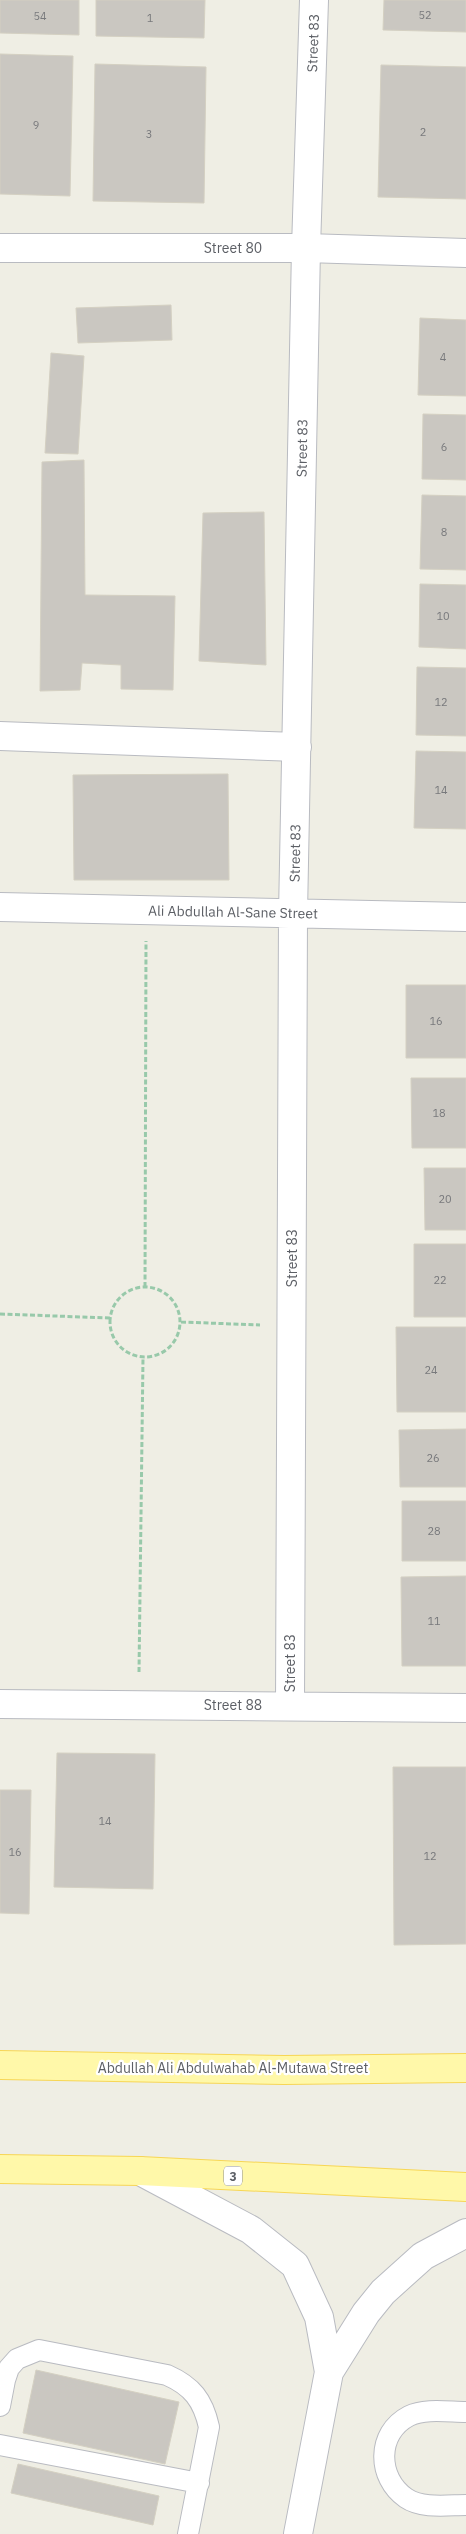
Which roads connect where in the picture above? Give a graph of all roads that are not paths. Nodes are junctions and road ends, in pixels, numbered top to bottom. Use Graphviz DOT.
graph roads {
  1 [pos="314,0"];
  2 [pos="0,248"];
  3 [pos="306,248"];
  4 [pos="466,253"];
  5 [pos="0,736"];
  6 [pos="297,747"];
  7 [pos="0,908"];
  8 [pos="293,914"];
  9 [pos="466,917"];
  10 [pos="0,1704"];
  11 [pos="290,1706"];
  12 [pos="466,1708"];
  13 [pos="0,2066"];
  14 [pos="466,2068"];
  15 [pos="0,2169"];
  16 [pos="140,2171"];
  17 [pos="466,2187"];
  18 [pos="466,2233"];
  19 [pos="329,2372"];
  20 [pos="0,2406"];
  21 [pos="466,2412"];
  22 [pos="0,2444"];
  23 [pos="199,2483"];
  24 [pos="466,2505"];
  25 [pos="188,2534"];
  26 [pos="298,2534"];
  1 -- 3 [label="street, Street 83"];
  2 -- 3 [label="street, Street 80"];
  3 -- 4 [label="street, Street 80"];
  3 -- 6 [label="street, Street 83"];
  5 -- 6 [label="street"];
  6 -- 8 [label="street, Street 83"];
  7 -- 8 [label="street, Ali Abdullah Al-Sane Street"];
  8 -- 9 [label="street, Ali Abdullah Al-Sane Street"];
  8 -- 11 [label="street, Street 83"];
  10 -- 11 [label="street, Street 88"];
  11 -- 12 [label="street, Street 88"];
  13 -- 14 [label="main road, Abdullah Ali Abdulwahab Al-Mutawa Street"];
  15 -- 16 [label="main road, 3"];
  16 -- 17 [label="main road, 3"];
  16 -- 19 [label="street"];
  18 -- 19 [label="street"];
  19 -- 26 [label="street"];
  20 -- 23 [label="lane"];
  21 -- 24 [label="lane"];
  22 -- 23 [label="lane"];
  23 -- 25 [label="lane"];
}
